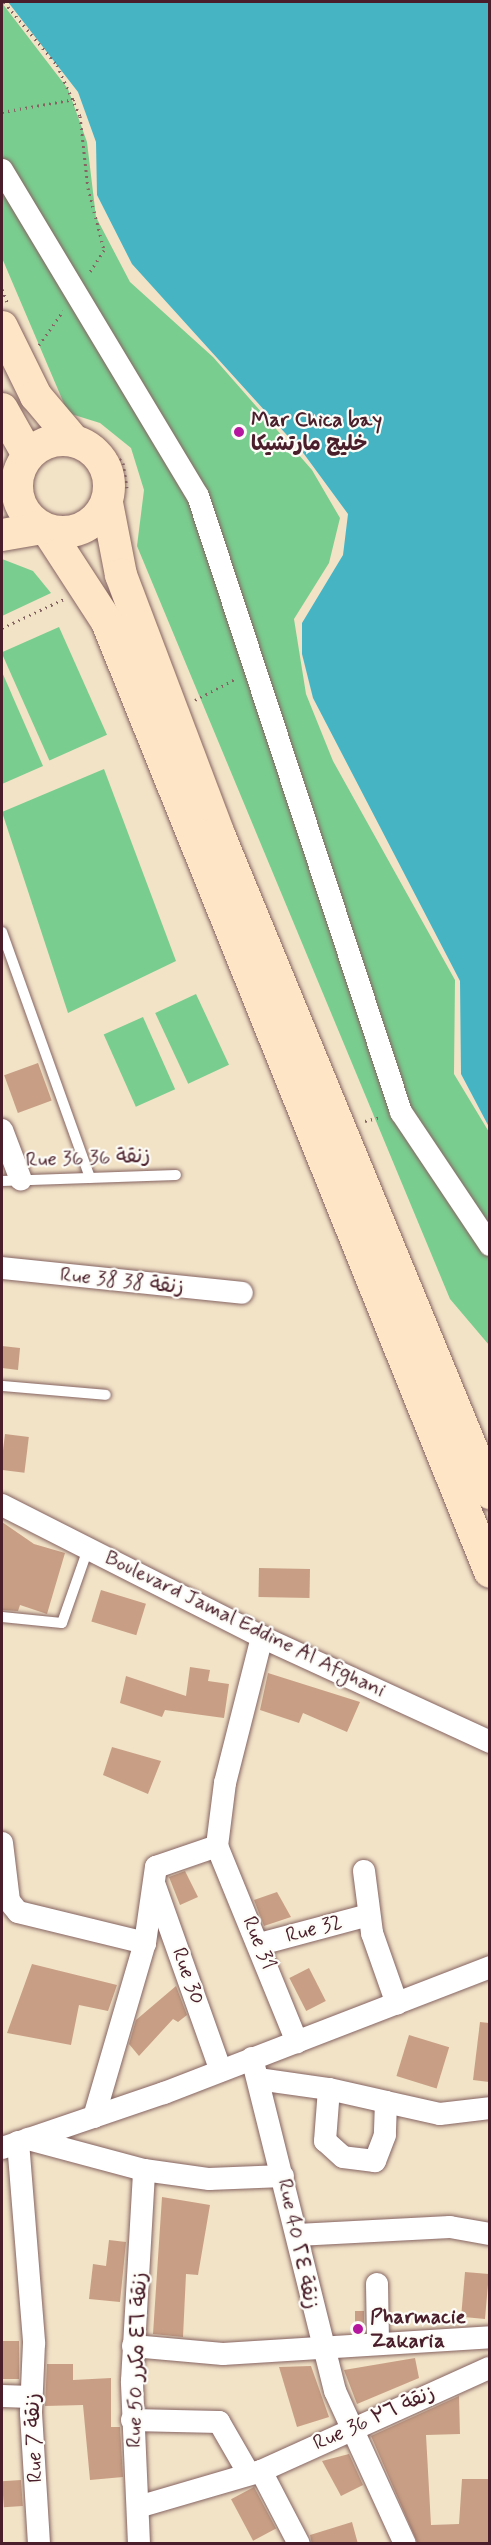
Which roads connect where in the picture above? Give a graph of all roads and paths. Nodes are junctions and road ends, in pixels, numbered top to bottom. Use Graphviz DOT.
graph roads {
  1 [pos="4,2"];
  2 [pos="75,99"];
  3 [pos="2,112"];
  4 [pos="2,170"];
  5 [pos="73,296"];
  6 [pos="2,327"];
  7 [pos="19,362"];
  8 [pos="2,409"];
  9 [pos="74,441"];
  10 [pos="16,470"];
  11 [pos="107,503"];
  12 [pos="45,529"];
  13 [pos="2,535"];
  14 [pos="89,588"];
  15 [pos="2,628"];
  16 [pos="253,670"];
  17 [pos="172,710"];
  18 [pos="2,932"];
  19 [pos="2,1130"];
  20 [pos="176,1175"];
  21 [pos="90,1178"];
  22 [pos="11,1180"];
  23 [pos="489,1245"];
  24 [pos="2,1268"];
  25 [pos="242,1293"];
  26 [pos="2,1386"];
  27 [pos="106,1395"];
  28 [pos="489,1493"];
  29 [pos="2,1505"];
  30 [pos="89,1546"];
  31 [pos="489,1572"];
  32 [pos="2,1617"];
  33 [pos="262,1637"];
  34 [pos="489,1742"];
  35 [pos="2,1843"];
  36 [pos="217,1846"];
  37 [pos="364,1871"];
  38 [pos="153,1882"];
  39 [pos="369,1916"];
  40 [pos="145,1943"];
  41 [pos="260,1944"];
  42 [pos="489,1967"];
  43 [pos="397,2004"];
  44 [pos="297,2042"];
  45 [pos="255,2069"];
  46 [pos="221,2071"];
  47 [pos="329,2089"];
  48 [pos="386,2102"];
  49 [pos="489,2108"];
  50 [pos="94,2117"];
  51 [pos="16,2143"];
  52 [pos="144,2170"];
  53 [pos="283,2176"];
  54 [pos="489,2234"];
  55 [pos="297,2235"];
  56 [pos="376,2284"];
  57 [pos="488,2337"];
  58 [pos="378,2341"];
  59 [pos="133,2346"];
  60 [pos="321,2347"];
  61 [pos="489,2373"];
  62 [pos="2,2396"];
  63 [pos="31,2397"];
  64 [pos="132,2420"];
  65 [pos="350,2427"];
  66 [pos="255,2473"];
  67 [pos="138,2507"];
  68 [pos="39,2544"];
  69 [pos="138,2544"];
  70 [pos="299,2544"];
  71 [pos="405,2544"];
  1 -- 2 [label="path"];
  2 -- 3 [label="path"];
  2 -- 5 [label="path"];
  4 -- 5 [label="street"];
  5 -- 7 [label="path"];
  5 -- 16 [label="street"];
  6 -- 7 [label="main road"];
  7 -- 9 [label="main road"];
  8 -- 10 [label="main road"];
  9 -- 10 [label="main road"];
  9 -- 11 [label="main road"];
  10 -- 12 [label="main road"];
  11 -- 12 [label="main road"];
  11 -- 17 [label="main road"];
  12 -- 13 [label="main road"];
  12 -- 14 [label="main road"];
  14 -- 15 [label="path"];
  14 -- 31 [label="main road"];
  16 -- 17 [label="path"];
  16 -- 23 [label="street"];
  17 -- 28 [label="main road"];
  18 -- 21 [label="lane"];
  19 -- 22 [label="street"];
  20 -- 21 [label="lane, Rue 36 زنقة 36"];
  21 -- 22 [label="lane, Rue 36 زنقة 36"];
  24 -- 25 [label="street, Rue 38 زنقة 38"];
  26 -- 27 [label="lane"];
  29 -- 30 [label="street, Boulevard Jamal Eddine Al Afghani"];
  30 -- 32 [label="lane"];
  30 -- 33 [label="street, Boulevard Jamal Eddine Al Afghani"];
  33 -- 34 [label="street, Boulevard Jamal Eddine Al Afghani"];
  33 -- 36 [label="street"];
  35 -- 40 [label="street"];
  36 -- 38 [label="street"];
  36 -- 41 [label="street, Rue 31"];
  37 -- 39 [label="street"];
  38 -- 40 [label="street"];
  38 -- 46 [label="street, Rue 30"];
  39 -- 41 [label="street, Rue 32"];
  39 -- 43 [label="street"];
  40 -- 50 [label="street"];
  41 -- 44 [label="street, Rue 31"];
  42 -- 43 [label="street"];
  43 -- 44 [label="street"];
  44 -- 45 [label="street"];
  45 -- 46 [label="street"];
  45 -- 47 [label="street"];
  45 -- 53 [label="street, Rue 40 زنقة ٢٤"];
  46 -- 50 [label="street"];
  47 -- 48 [label="street"];
  47 -- 48 [label="street"];
  48 -- 49 [label="street"];
  50 -- 51 [label="street"];
  51 -- 52 [label="street"];
  51 -- 63 [label="street, Rue 7 زنقة"];
  52 -- 53 [label="street"];
  52 -- 59 [label="street, Rue 50 زنقة ٤٦ مكرر"];
  53 -- 55 [label="street, Rue 40 زنقة ٢٤"];
  54 -- 55 [label="street"];
  55 -- 60 [label="street, Rue 40 زنقة ٢٤"];
  56 -- 58 [label="street"];
  57 -- 58 [label="street"];
  57 -- 61 [label="street"];
  58 -- 60 [label="street"];
  59 -- 60 [label="street"];
  59 -- 64 [label="street, Rue 50 زنقة ٤٦ مكرر"];
  60 -- 65 [label="street, Rue 40 زنقة ٢٤"];
  61 -- 65 [label="street, Rue 36 زنقة ٣٦"];
  62 -- 63 [label="street"];
  63 -- 68 [label="street, Rue 7 زنقة"];
  64 -- 66 [label="street"];
  64 -- 67 [label="street, Rue 50 زنقة ٤٦ مكرر"];
  65 -- 66 [label="street, Rue 36 زنقة ٣٦"];
  65 -- 71 [label="street, Rue 40 زنقة ٢٤"];
  66 -- 67 [label="street, Rue 36 زنقة ٣٦"];
  66 -- 70 [label="street"];
  67 -- 69 [label="street, Rue 50 زنقة ٤٦ مكرر"];
}
